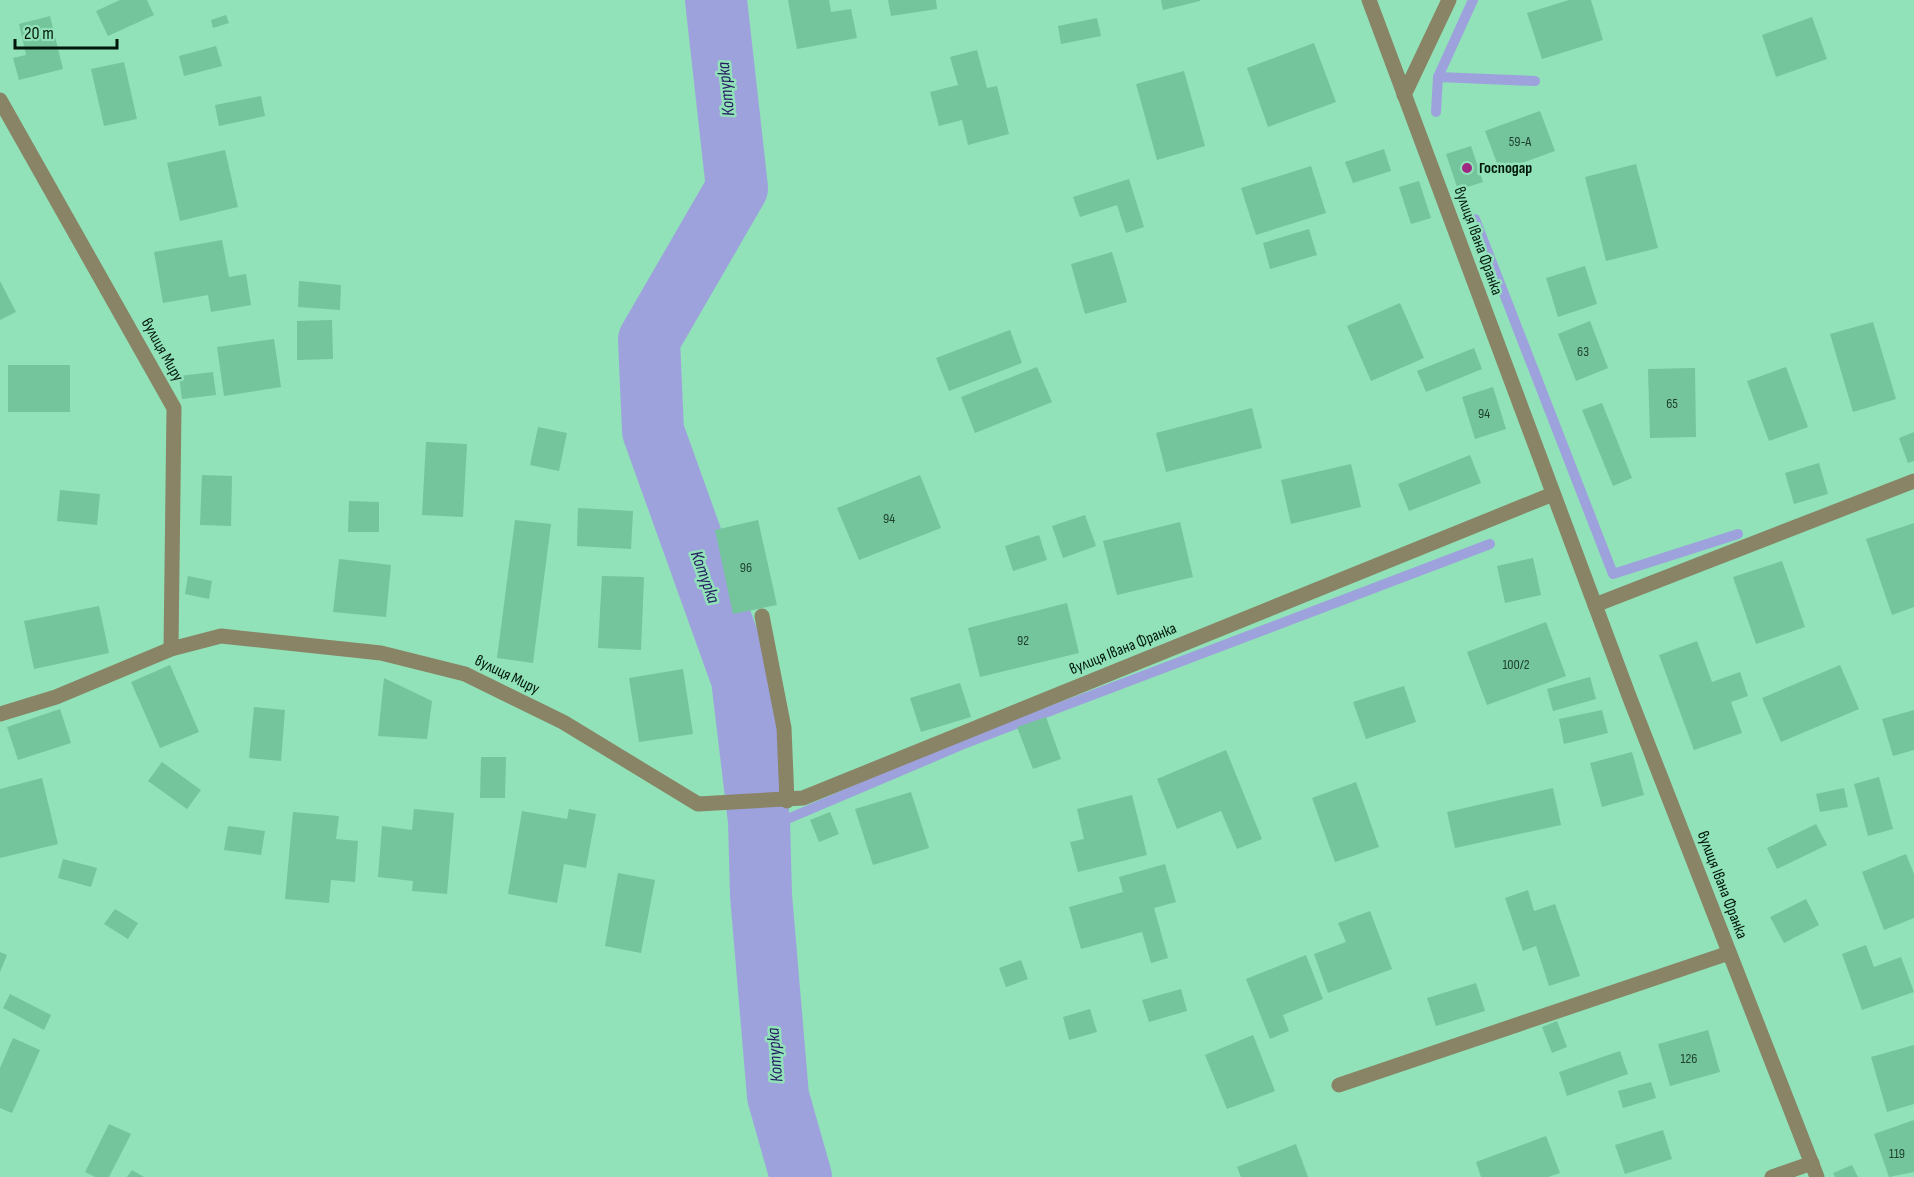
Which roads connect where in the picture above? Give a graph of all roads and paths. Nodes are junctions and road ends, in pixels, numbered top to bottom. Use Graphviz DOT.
graph roads {
  1 [pos="1369,0"];
  2 [pos="1449,0"];
  3 [pos="1404,96"];
  4 [pos="0,100"];
  5 [pos="1914,481"];
  6 [pos="1553,494"];
  7 [pos="1595,605"];
  8 [pos="762,616"];
  9 [pos="171,649"];
  10 [pos="0,714"];
  11 [pos="787,801"];
  12 [pos="698,804"];
  13 [pos="1729,953"];
  14 [pos="1340,1085"];
  15 [pos="1814,1170"];
  16 [pos="1772,1177"];
  1 -- 3 [label="street, вулиця Івана Франка"];
  2 -- 3 [label="street"];
  3 -- 6 [label="street, вулиця Івана Франка"];
  4 -- 9 [label="street, вулиця Миру"];
  5 -- 7 [label="street"];
  6 -- 7 [label="street, вулиця Івана Франка"];
  6 -- 11 [label="street, вулиця Івана Франка"];
  7 -- 13 [label="street, вулиця Івана Франка"];
  8 -- 11 [label="street"];
  9 -- 10 [label="street, вулиця Миру"];
  9 -- 12 [label="street, вулиця Миру"];
  11 -- 12 [label="street, вулиця Івана Франка"];
  13 -- 14 [label="street"];
  13 -- 15 [label="street, вулиця Івана Франка"];
  15 -- 16 [label="street"];
}
